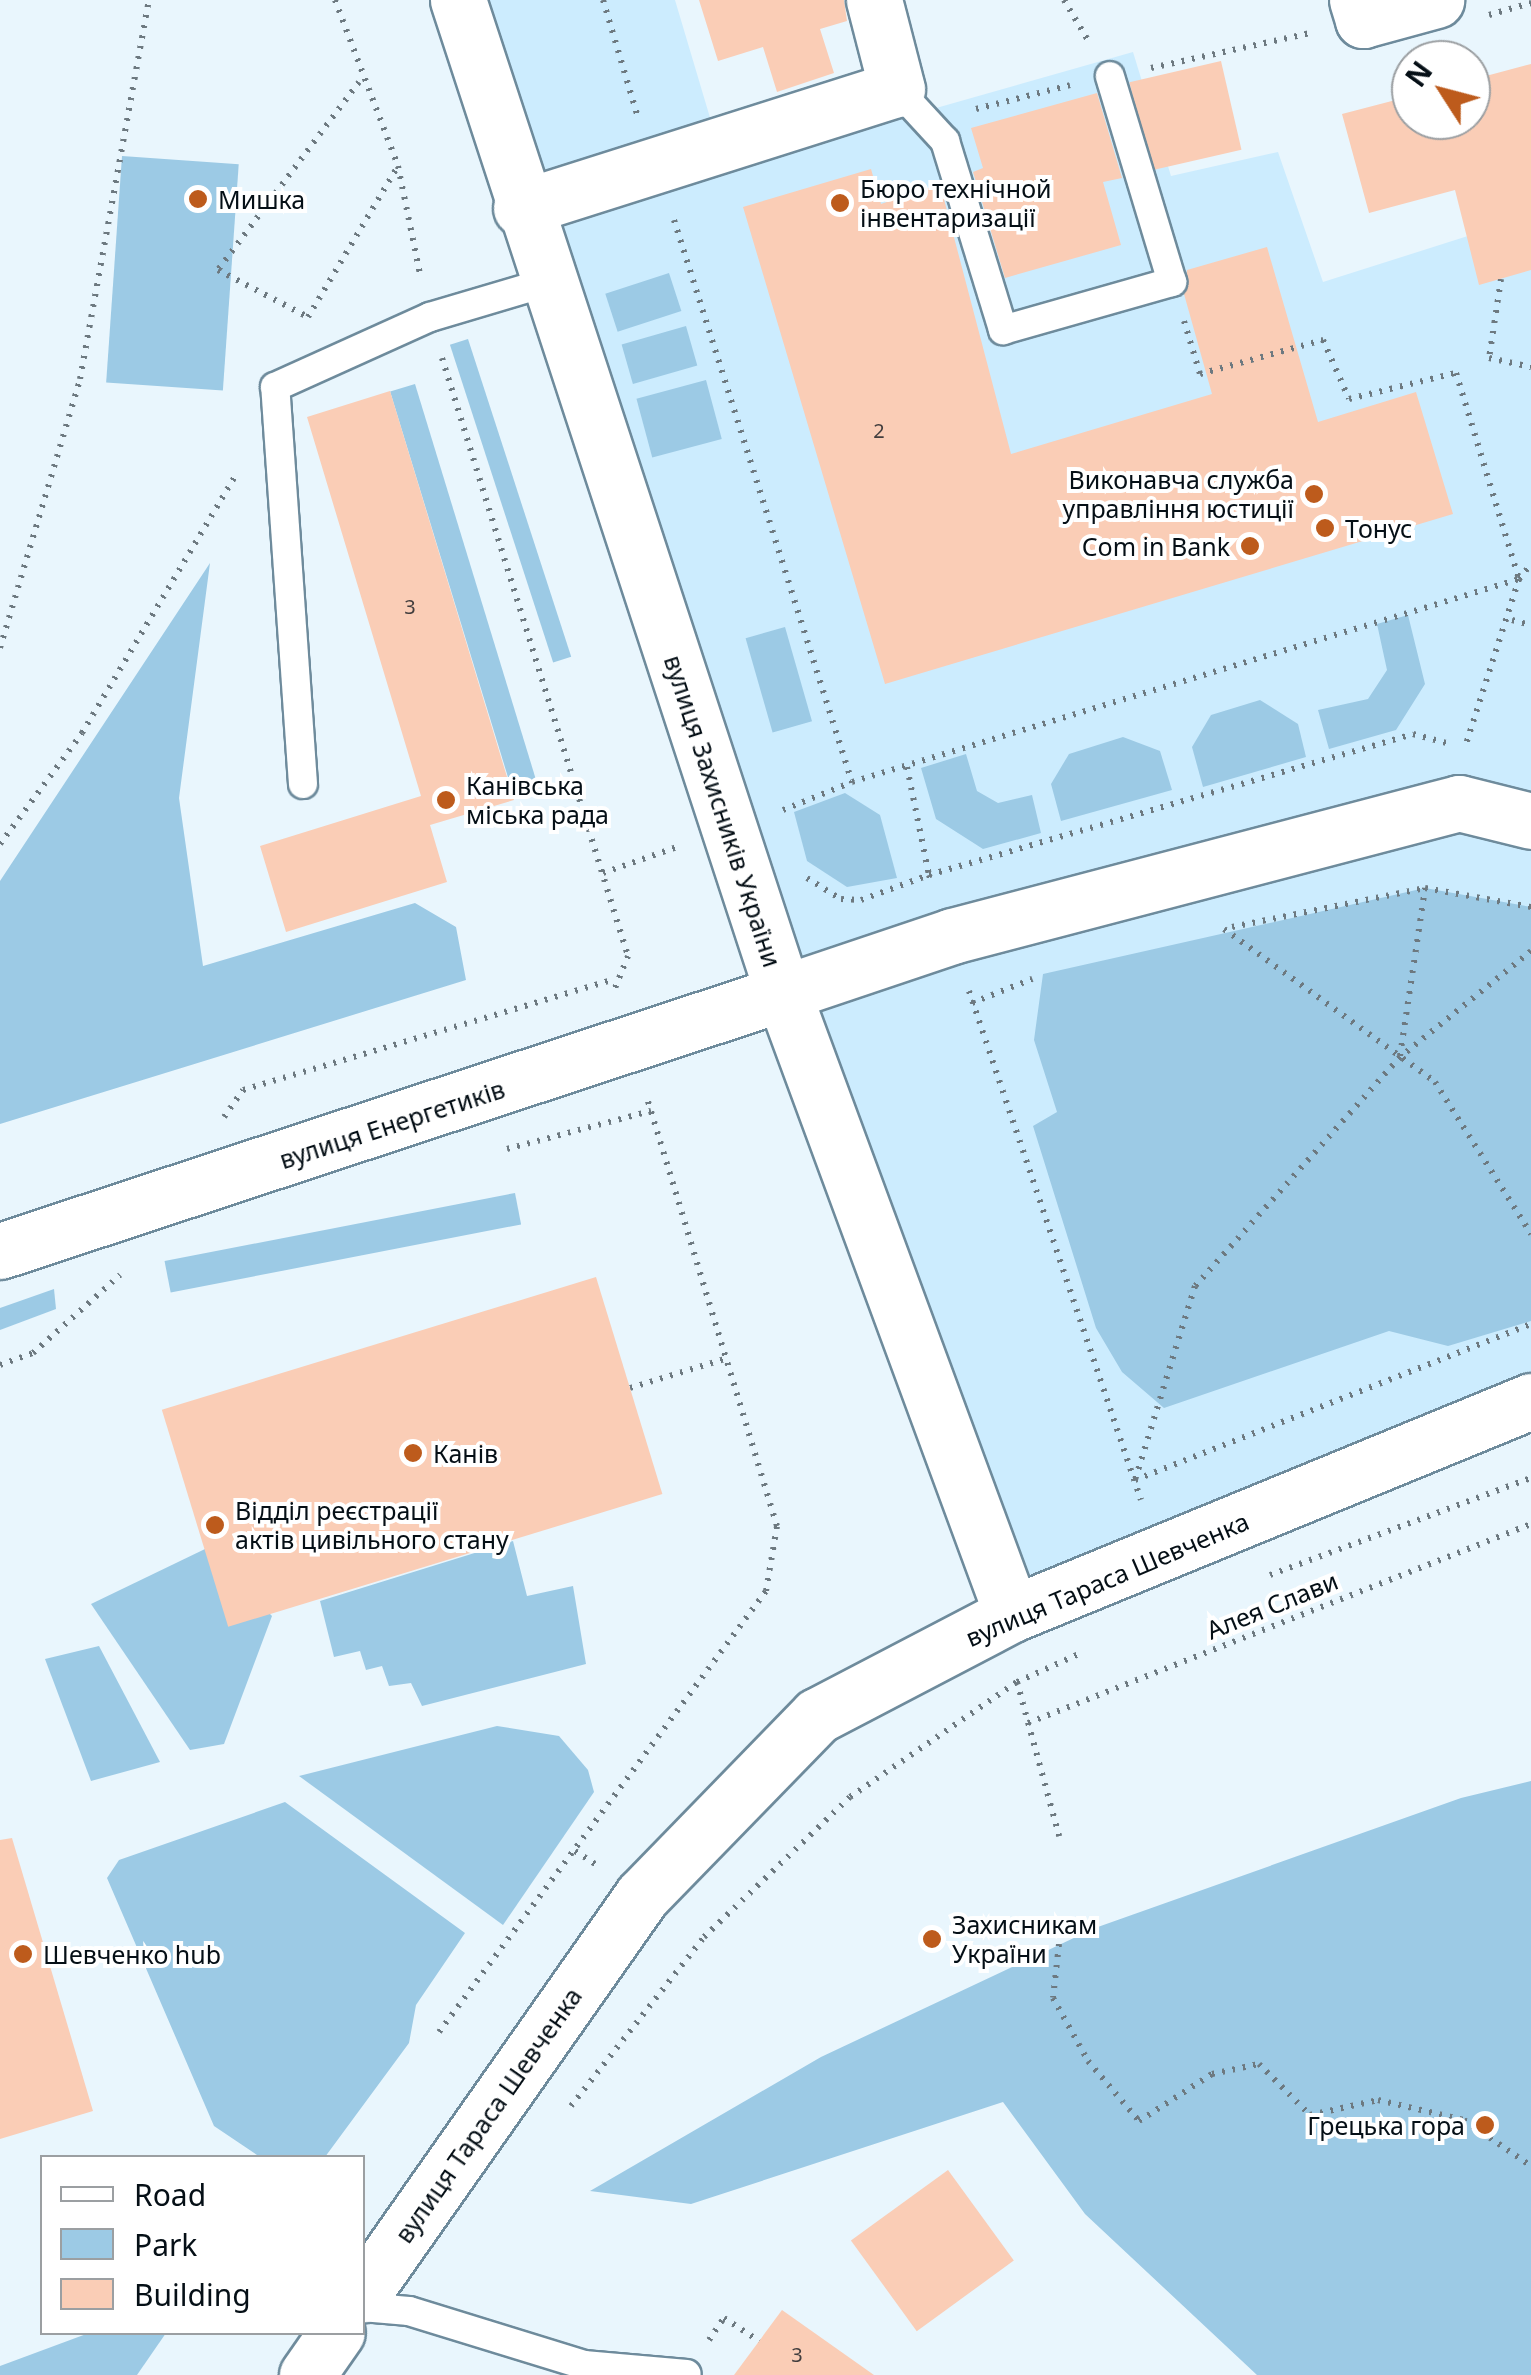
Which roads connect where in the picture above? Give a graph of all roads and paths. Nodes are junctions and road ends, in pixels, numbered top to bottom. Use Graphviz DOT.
graph roads {
  1 [pos="149,0"];
  2 [pos="458,0"];
  3 [pos="603,0"];
  4 [pos="874,0"];
  5 [pos="1357,0"];
  6 [pos="1436,0"];
  7 [pos="1110,76"];
  8 [pos="360,81"];
  9 [pos="898,88"];
  10 [pos="652,165"];
  11 [pos="398,166"];
  12 [pos="521,208"];
  13 [pos="1501,279"];
  14 [pos="1172,282"];
  15 [pos="545,283"];
  16 [pos="1531,367"];
  17 [pos="275,388"];
  18 [pos="1531,564"];
  19 [pos="1520,580"];
  20 [pos="1512,620"];
  21 [pos="1531,625"];
  22 [pos="0,648"];
  23 [pos="1465,747"];
  24 [pos="1482,753"];
  25 [pos="907,767"];
  26 [pos="303,784"];
  27 [pos="782,810"];
  28 [pos="1531,821"];
  29 [pos="786,826"];
  30 [pos="0,844"];
  31 [pos="800,870"];
  32 [pos="930,875"];
  33 [pos="1425,888"];
  34 [pos="1531,907"];
  35 [pos="1224,928"];
  36 [pos="1206,933"];
  37 [pos="952,936"];
  38 [pos="1531,951"];
  39 [pos="1042,974"];
  40 [pos="784,994"];
  41 [pos="972,1003"];
  42 [pos="1400,1057"];
  43 [pos="1531,1234"];
  44 [pos="0,1251"];
  45 [pos="1531,1324"];
  46 [pos="728,1358"];
  47 [pos="630,1388"];
  48 [pos="1531,1401"];
  49 [pos="1531,1478"];
  50 [pos="1134,1480"];
  51 [pos="1531,1524"];
  52 [pos="1161,1556"];
  53 [pos="1252,1582"];
  54 [pos="1012,1614"];
  55 [pos="1088,1650"];
  56 [pos="1017,1682"];
  57 [pos="1028,1722"];
  58 [pos="1059,1836"];
  59 [pos="1059,1944"];
  60 [pos="557,2124"];
  61 [pos="1531,2166"];
  62 [pos="365,2292"];
  63 [pos="365,2307"];
  64 [pos="335,2335"];
  65 [pos="687,2374"];
  66 [pos="307,2375"];
  1 -- 22 [label="path"];
  2 -- 12 [label="street, вулиця Захисників України"];
  3 -- 10 [label="path"];
  4 -- 9 [label="street"];
  5 -- 6 [label="street"];
  7 -- 14 [label="lane"];
  8 -- 11 [label="path"];
  9 -- 10 [label="street"];
  9 -- 14 [label="lane"];
  10 -- 12 [label="street"];
  10 -- 25 [label="path"];
  12 -- 15 [label="street, вулиця Захисників України"];
  13 -- 16 [label="path"];
  14 -- 19 [label="path"];
  15 -- 17 [label="lane"];
  15 -- 40 [label="street, вулиця Захисників України"];
  17 -- 26 [label="lane"];
  17 -- 30 [label="path"];
  18 -- 19 [label="path"];
  19 -- 20 [label="path"];
  19 -- 25 [label="path"];
  20 -- 21 [label="path"];
  20 -- 23 [label="path"];
  23 -- 24 [label="path"];
  23 -- 32 [label="path"];
  25 -- 32 [label="path"];
  27 -- 29 [label="path"];
  28 -- 37 [label="street"];
  31 -- 32 [label="path"];
  33 -- 34 [label="path"];
  33 -- 35 [label="path"];
  33 -- 42 [label="path"];
  35 -- 36 [label="path"];
  35 -- 42 [label="path"];
  37 -- 40 [label="street"];
  37 -- 41 [label="path"];
  38 -- 42 [label="path"];
  39 -- 41 [label="path"];
  40 -- 44 [label="street, вулиця Енергетиків"];
  40 -- 54 [label="street, вулиця Захисників України"];
  41 -- 50 [label="path"];
  42 -- 43 [label="path"];
  42 -- 50 [label="path"];
  45 -- 50 [label="path"];
  46 -- 47 [label="path"];
  48 -- 52 [label="street, вулиця Тараса Шевченка"];
  49 -- 53 [label="path"];
  50 -- 52 [label="path"];
  51 -- 57 [label="path, Алея Слави"];
  52 -- 54 [label="street, вулиця Тараса Шевченка"];
  54 -- 62 [label="street, вулиця Тараса Шевченка"];
  55 -- 56 [label="path"];
  56 -- 57 [label="path"];
  56 -- 60 [label="path"];
  57 -- 58 [label="path"];
  59 -- 61 [label="path"];
  63 -- 65 [label="lane"];
  64 -- 66 [label="street"];
}
